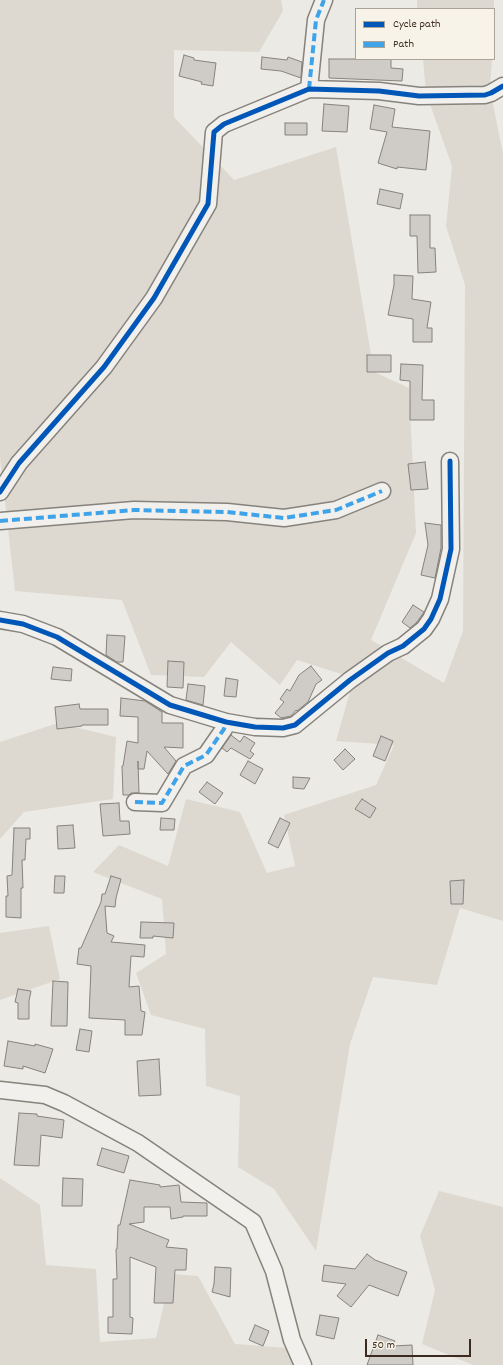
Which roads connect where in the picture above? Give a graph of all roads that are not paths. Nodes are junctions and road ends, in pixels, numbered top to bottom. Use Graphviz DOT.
graph roads {
  1 [pos="324,0"];
  2 [pos="503,86"];
  3 [pos="309,89"];
  4 [pos="450,461"];
  5 [pos="382,491"];
  6 [pos="0,492"];
  7 [pos="0,521"];
  8 [pos="0,620"];
  9 [pos="226,722"];
  10 [pos="135,802"];
  11 [pos="0,1090"];
  12 [pos="303,1365"];
  1 -- 3 [label="street"];
  2 -- 3 [label="street"];
  3 -- 6 [label="street"];
  4 -- 9 [label="street"];
  5 -- 7 [label="street"];
  8 -- 9 [label="street"];
  9 -- 10 [label="street"];
  11 -- 12 [label="street"];
}
